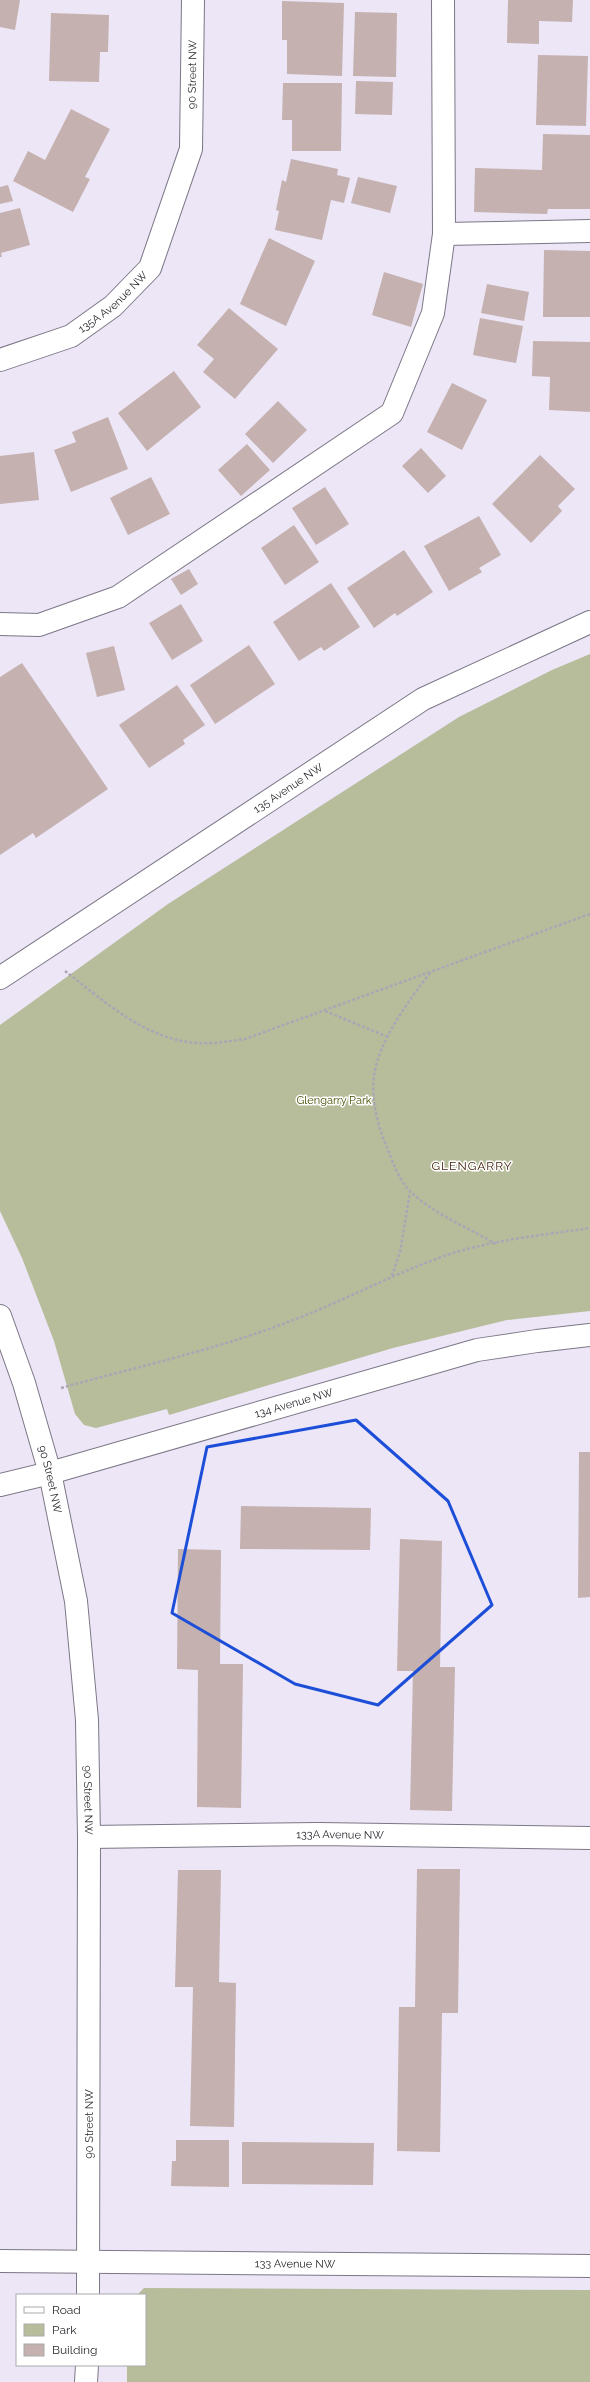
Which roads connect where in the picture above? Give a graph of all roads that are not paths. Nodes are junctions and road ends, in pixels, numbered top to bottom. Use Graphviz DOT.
graph roads {
  1 [pos="193,0"];
  2 [pos="443,0"];
  3 [pos="191,149"];
  4 [pos="590,231"];
  5 [pos="444,234"];
  6 [pos="0,360"];
  7 [pos="590,622"];
  8 [pos="0,624"];
  9 [pos="0,978"];
  10 [pos="0,1316"];
  11 [pos="590,1335"];
  12 [pos="50,1473"];
  13 [pos="0,1485"];
  14 [pos="89,1837"];
  15 [pos="590,1838"];
  16 [pos="0,2261"];
  17 [pos="88,2263"];
  18 [pos="590,2266"];
  19 [pos="88,2294"];
  20 [pos="87,2366"];
  21 [pos="86,2382"];
  1 -- 3 [label="street, 90 Street NW"];
  2 -- 5 [label="street"];
  3 -- 6 [label="street, 135A Avenue NW"];
  4 -- 5 [label="street"];
  5 -- 8 [label="street"];
  7 -- 9 [label="street, 135 Avenue NW"];
  10 -- 12 [label="street, 90 Street NW"];
  11 -- 12 [label="street, 134 Avenue NW"];
  12 -- 13 [label="street, 134 Avenue NW"];
  12 -- 14 [label="street, 90 Street NW"];
  14 -- 15 [label="street, 133A Avenue NW"];
  14 -- 17 [label="street, 90 Street NW"];
  16 -- 17 [label="street, 133 Avenue NW"];
  17 -- 18 [label="street, 133 Avenue NW"];
  17 -- 19 [label="street, 90 Street NW"];
  20 -- 21 [label="street"];
}
